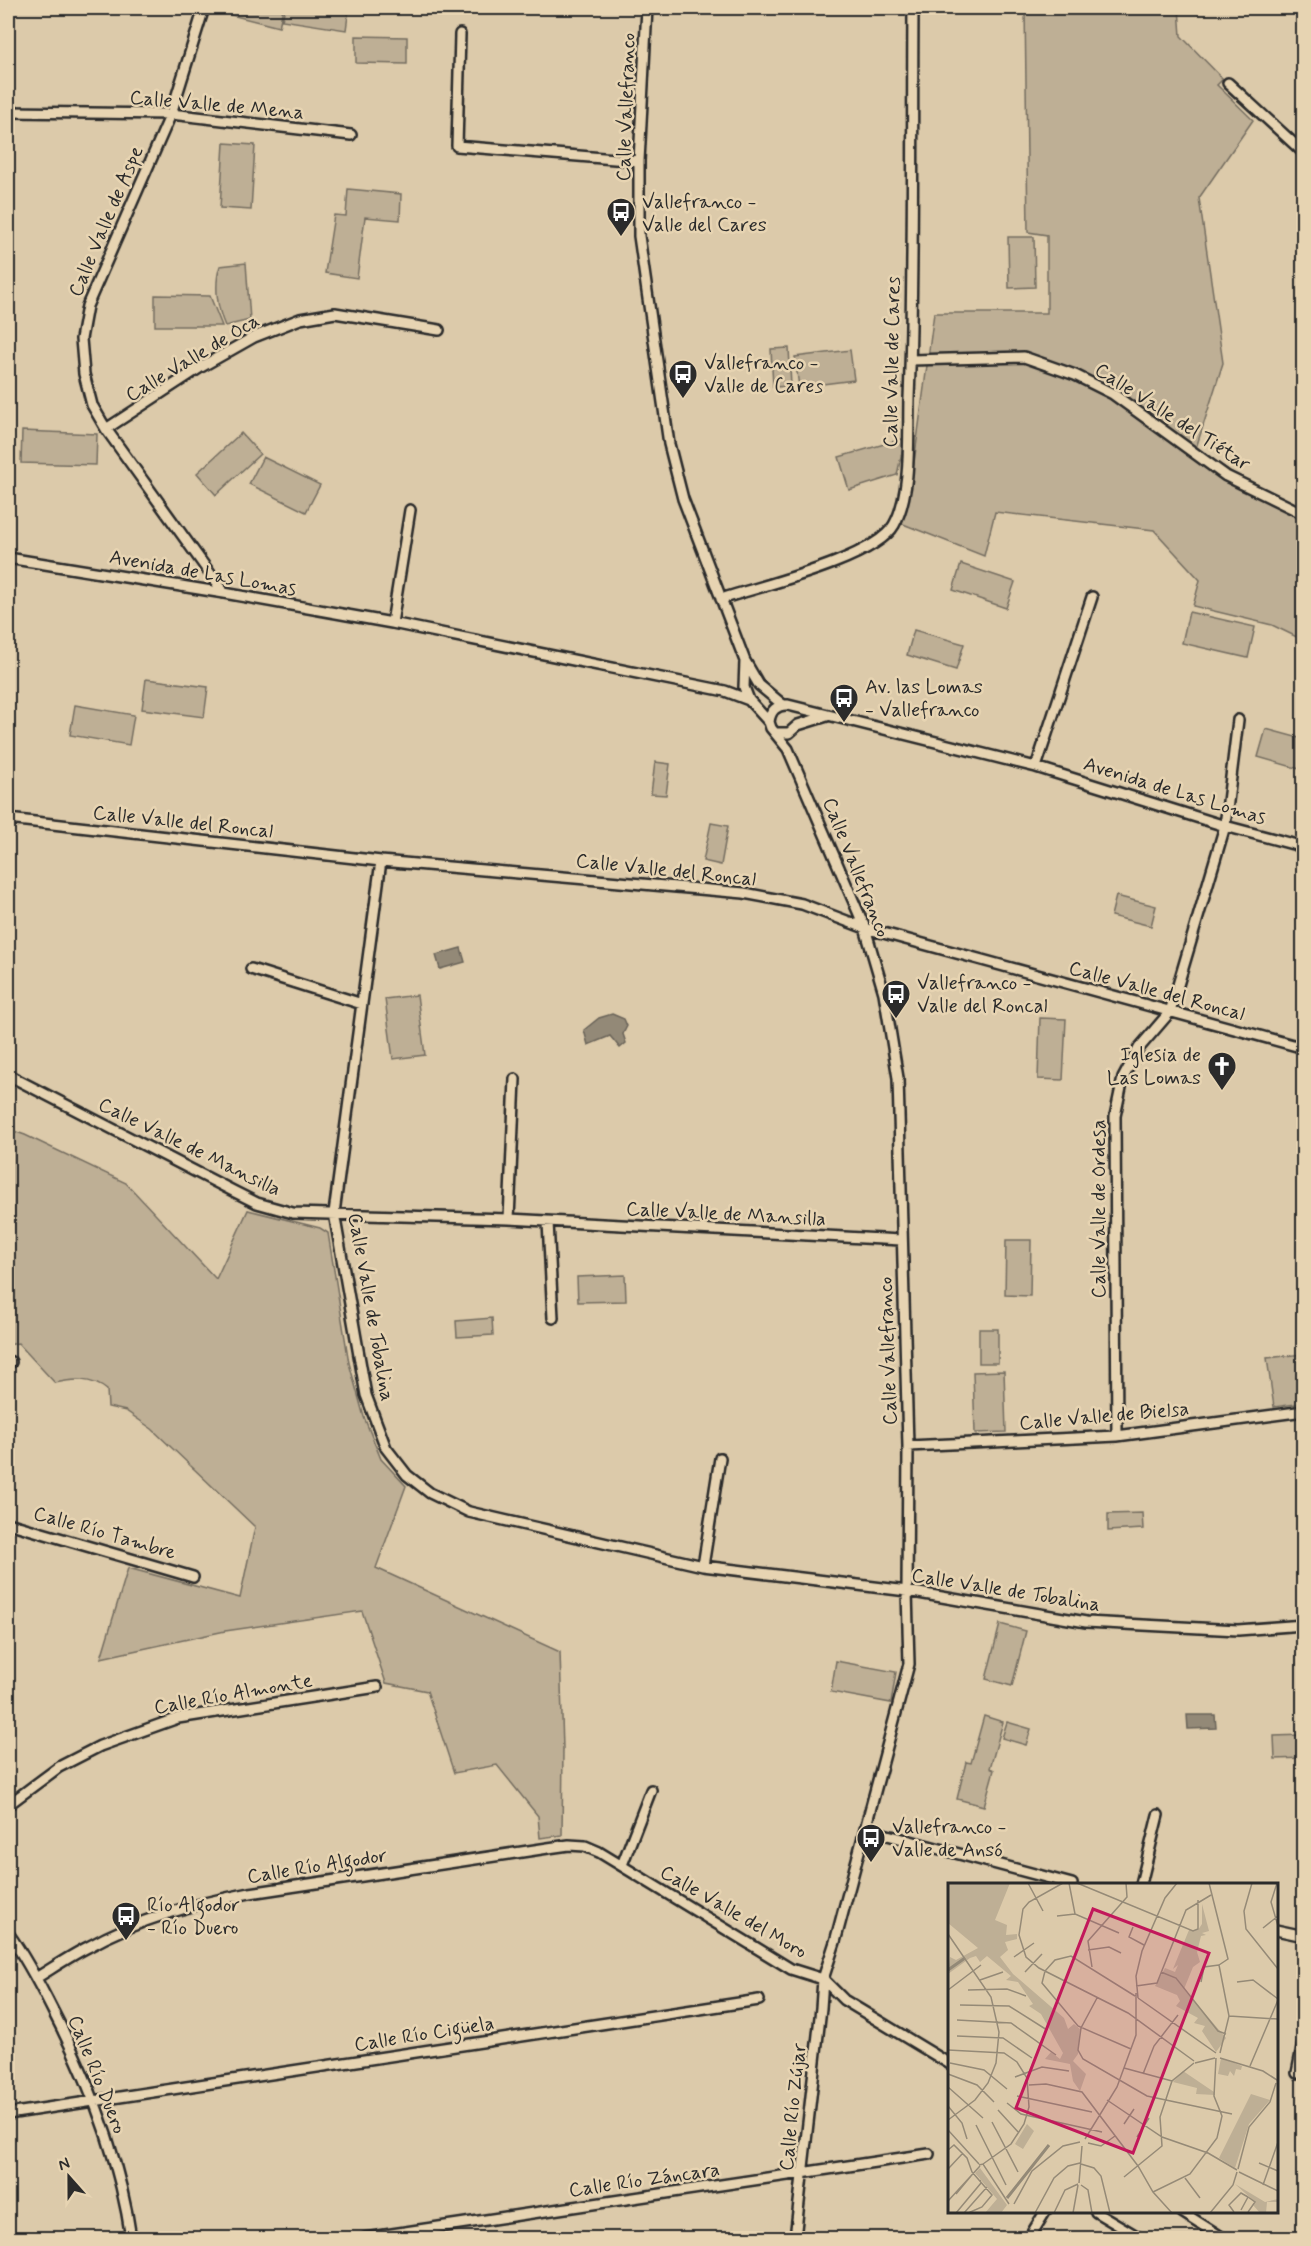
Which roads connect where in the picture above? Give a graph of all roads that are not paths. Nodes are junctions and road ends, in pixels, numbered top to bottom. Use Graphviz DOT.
graph roads {
  1 [pos="204,8"];
  2 [pos="647,8"];
  3 [pos="913,8"];
  4 [pos="460,34"];
  5 [pos="1228,83"];
  6 [pos="8,112"];
  7 [pos="171,114"];
  8 [pos="351,135"];
  9 [pos="1304,153"];
  10 [pos="639,161"];
  11 [pos="439,330"];
  12 [pos="911,360"];
  13 [pos="106,429"];
  14 [pos="410,510"];
  15 [pos="1304,514"];
  16 [pos="8,558"];
  17 [pos="224,593"];
  18 [pos="1092,597"];
  19 [pos="721,599"];
  20 [pos="392,623"];
  21 [pos="745,661"];
  22 [pos="759,685"];
  23 [pos="744,687"];
  24 [pos="725,691"];
  25 [pos="749,700"];
  26 [pos="785,705"];
  27 [pos="827,716"];
  28 [pos="1238,720"];
  29 [pos="769,722"];
  30 [pos="798,725"];
  31 [pos="776,734"];
  32 [pos="1036,767"];
  33 [pos="8,819"];
  34 [pos="1225,826"];
  35 [pos="1304,847"];
  36 [pos="381,861"];
  37 [pos="865,928"];
  38 [pos="251,969"];
  39 [pos="362,1004"];
  40 [pos="1170,1012"];
  41 [pos="1304,1048"];
  42 [pos="8,1075"];
  43 [pos="515,1079"];
  44 [pos="334,1213"];
  45 [pos="509,1219"];
  46 [pos="548,1222"];
  47 [pos="901,1240"];
  48 [pos="553,1318"];
  49 [pos="1304,1411"];
  50 [pos="1117,1436"];
  51 [pos="908,1446"];
  52 [pos="720,1458"];
  53 [pos="8,1522"];
  54 [pos="703,1566"];
  55 [pos="193,1577"];
  56 [pos="907,1591"];
  57 [pos="1304,1625"];
  58 [pos="377,1687"];
  59 [pos="651,1790"];
  60 [pos="8,1805"];
  61 [pos="1158,1815"];
  62 [pos="865,1828"];
  63 [pos="548,1848"];
  64 [pos="622,1865"];
  65 [pos="1068,1883"];
  66 [pos="1141,1883"];
  67 [pos="1278,1930"];
  68 [pos="8,1934"];
  69 [pos="1304,1936"];
  70 [pos="36,1978"];
  71 [pos="822,1979"];
  72 [pos="759,2000"];
  73 [pos="1304,2038"];
  74 [pos="948,2063"];
  75 [pos="1297,2073"];
  76 [pos="94,2101"];
  77 [pos="8,2114"];
  78 [pos="929,2154"];
  79 [pos="803,2173"];
  80 [pos="1044,2213"];
  81 [pos="1098,2213"];
  82 [pos="1185,2213"];
  83 [pos="131,2238"];
  84 [pos="364,2238"];
  85 [pos="795,2238"];
  86 [pos="1029,2238"];
  87 [pos="1140,2238"];
  88 [pos="1223,2238"];
  1 -- 7 [label="street, Calle Valle de Aspe"];
  2 -- 10 [label="street, Calle Vallefranco"];
  3 -- 12 [label="street, Calle Valle de Cares"];
  4 -- 10 [label="street"];
  5 -- 9 [label="street"];
  6 -- 7 [label="street, Calle Valle de Mena"];
  7 -- 8 [label="street, Calle Valle de Mena"];
  7 -- 13 [label="street, Calle Valle de Aspe"];
  10 -- 19 [label="street, Calle Vallefranco"];
  11 -- 13 [label="street, Calle Valle de Oca"];
  12 -- 15 [label="street, Calle Valle del Tiétar"];
  12 -- 19 [label="street, Calle Valle de Cares"];
  13 -- 17 [label="street, Calle Valle de Aspe"];
  14 -- 20 [label="street"];
  16 -- 17 [label="street, Avenida de Las Lomas"];
  17 -- 20 [label="street, Avenida de Las Lomas"];
  18 -- 32 [label="street"];
  19 -- 21 [label="street, Calle Vallefranco"];
  20 -- 24 [label="street, Avenida de Las Lomas"];
  21 -- 22 [label="street, Calle Vallefranco"];
  21 -- 23 [label="street, Calle Vallefranco"];
  22 -- 23 [label="street"];
  22 -- 26 [label="street, Calle Vallefranco"];
  23 -- 24 [label="street, Avenida de Las Lomas"];
  23 -- 25 [label="street, Calle Vallefranco"];
  24 -- 25 [label="street, Avenida de Las Lomas"];
  25 -- 29 [label="street, Calle Vallefranco"];
  26 -- 27 [label="street, Avenida de Las Lomas"];
  26 -- 29 [label="street"];
  26 -- 30 [label="street"];
  27 -- 30 [label="street"];
  27 -- 32 [label="street, Avenida de Las Lomas"];
  28 -- 34 [label="street, Calle Valle de Ordesa"];
  29 -- 31 [label="street"];
  30 -- 31 [label="street"];
  31 -- 37 [label="street, Calle Vallefranco"];
  32 -- 34 [label="street, Avenida de Las Lomas"];
  33 -- 36 [label="street, Calle Valle del Roncal"];
  34 -- 35 [label="street, Avenida de Las Lomas"];
  34 -- 40 [label="street, Calle Valle de Ordesa"];
  36 -- 37 [label="street, Calle Valle del Roncal"];
  36 -- 39 [label="street, Calle Valle de Tobalina"];
  37 -- 40 [label="street, Calle Valle del Roncal"];
  37 -- 47 [label="street, Calle Vallefranco"];
  38 -- 39 [label="street"];
  39 -- 44 [label="street, Calle Valle de Tobalina"];
  40 -- 41 [label="street, Calle Valle del Roncal"];
  40 -- 50 [label="street, Calle Valle de Ordesa"];
  42 -- 44 [label="street, Calle Valle de Mansilla"];
  43 -- 45 [label="street"];
  44 -- 45 [label="street, Calle Valle de Mansilla"];
  44 -- 54 [label="street, Calle Valle de Tobalina"];
  45 -- 46 [label="street, Calle Valle de Mansilla"];
  46 -- 47 [label="street, Calle Valle de Mansilla"];
  46 -- 48 [label="street"];
  47 -- 51 [label="street, Calle Vallefranco"];
  49 -- 50 [label="street, Calle Valle de Bielsa"];
  50 -- 51 [label="street, Calle Valle de Bielsa"];
  51 -- 56 [label="street, Calle Vallefranco"];
  52 -- 54 [label="street"];
  53 -- 55 [label="street, Calle Río Tambre"];
  54 -- 56 [label="street, Calle Valle de Tobalina"];
  56 -- 57 [label="street, Calle Valle de Tobalina"];
  56 -- 62 [label="street, Calle Vallefranco"];
  58 -- 60 [label="street, Calle Río Almonte"];
  59 -- 64 [label="street"];
  61 -- 66 [label="street"];
  62 -- 65 [label="street"];
  62 -- 71 [label="street, Calle Vallefranco"];
  63 -- 64 [label="street, Calle Valle del Moro"];
  63 -- 70 [label="street, Calle Río Algodor"];
  64 -- 71 [label="street, Calle Valle del Moro"];
  67 -- 69 [label="street"];
  68 -- 70 [label="street, Calle Río Duero"];
  70 -- 76 [label="street, Calle Río Duero"];
  71 -- 74 [label="street, Calle Valle del Moro"];
  71 -- 79 [label="street, Calle Río Zújar"];
  72 -- 76 [label="street, Calle Río Cigüela"];
  73 -- 75 [label="street"];
  76 -- 77 [label="street, Calle Río Cigüela"];
  76 -- 83 [label="street, Calle Río Duero"];
  78 -- 79 [label="street, Calle Río Záncara"];
  79 -- 84 [label="street, Calle Río Záncara"];
  79 -- 85 [label="street, Calle Río Zújar"];
  80 -- 86 [label="street"];
  81 -- 87 [label="street"];
  82 -- 88 [label="street"];
}
